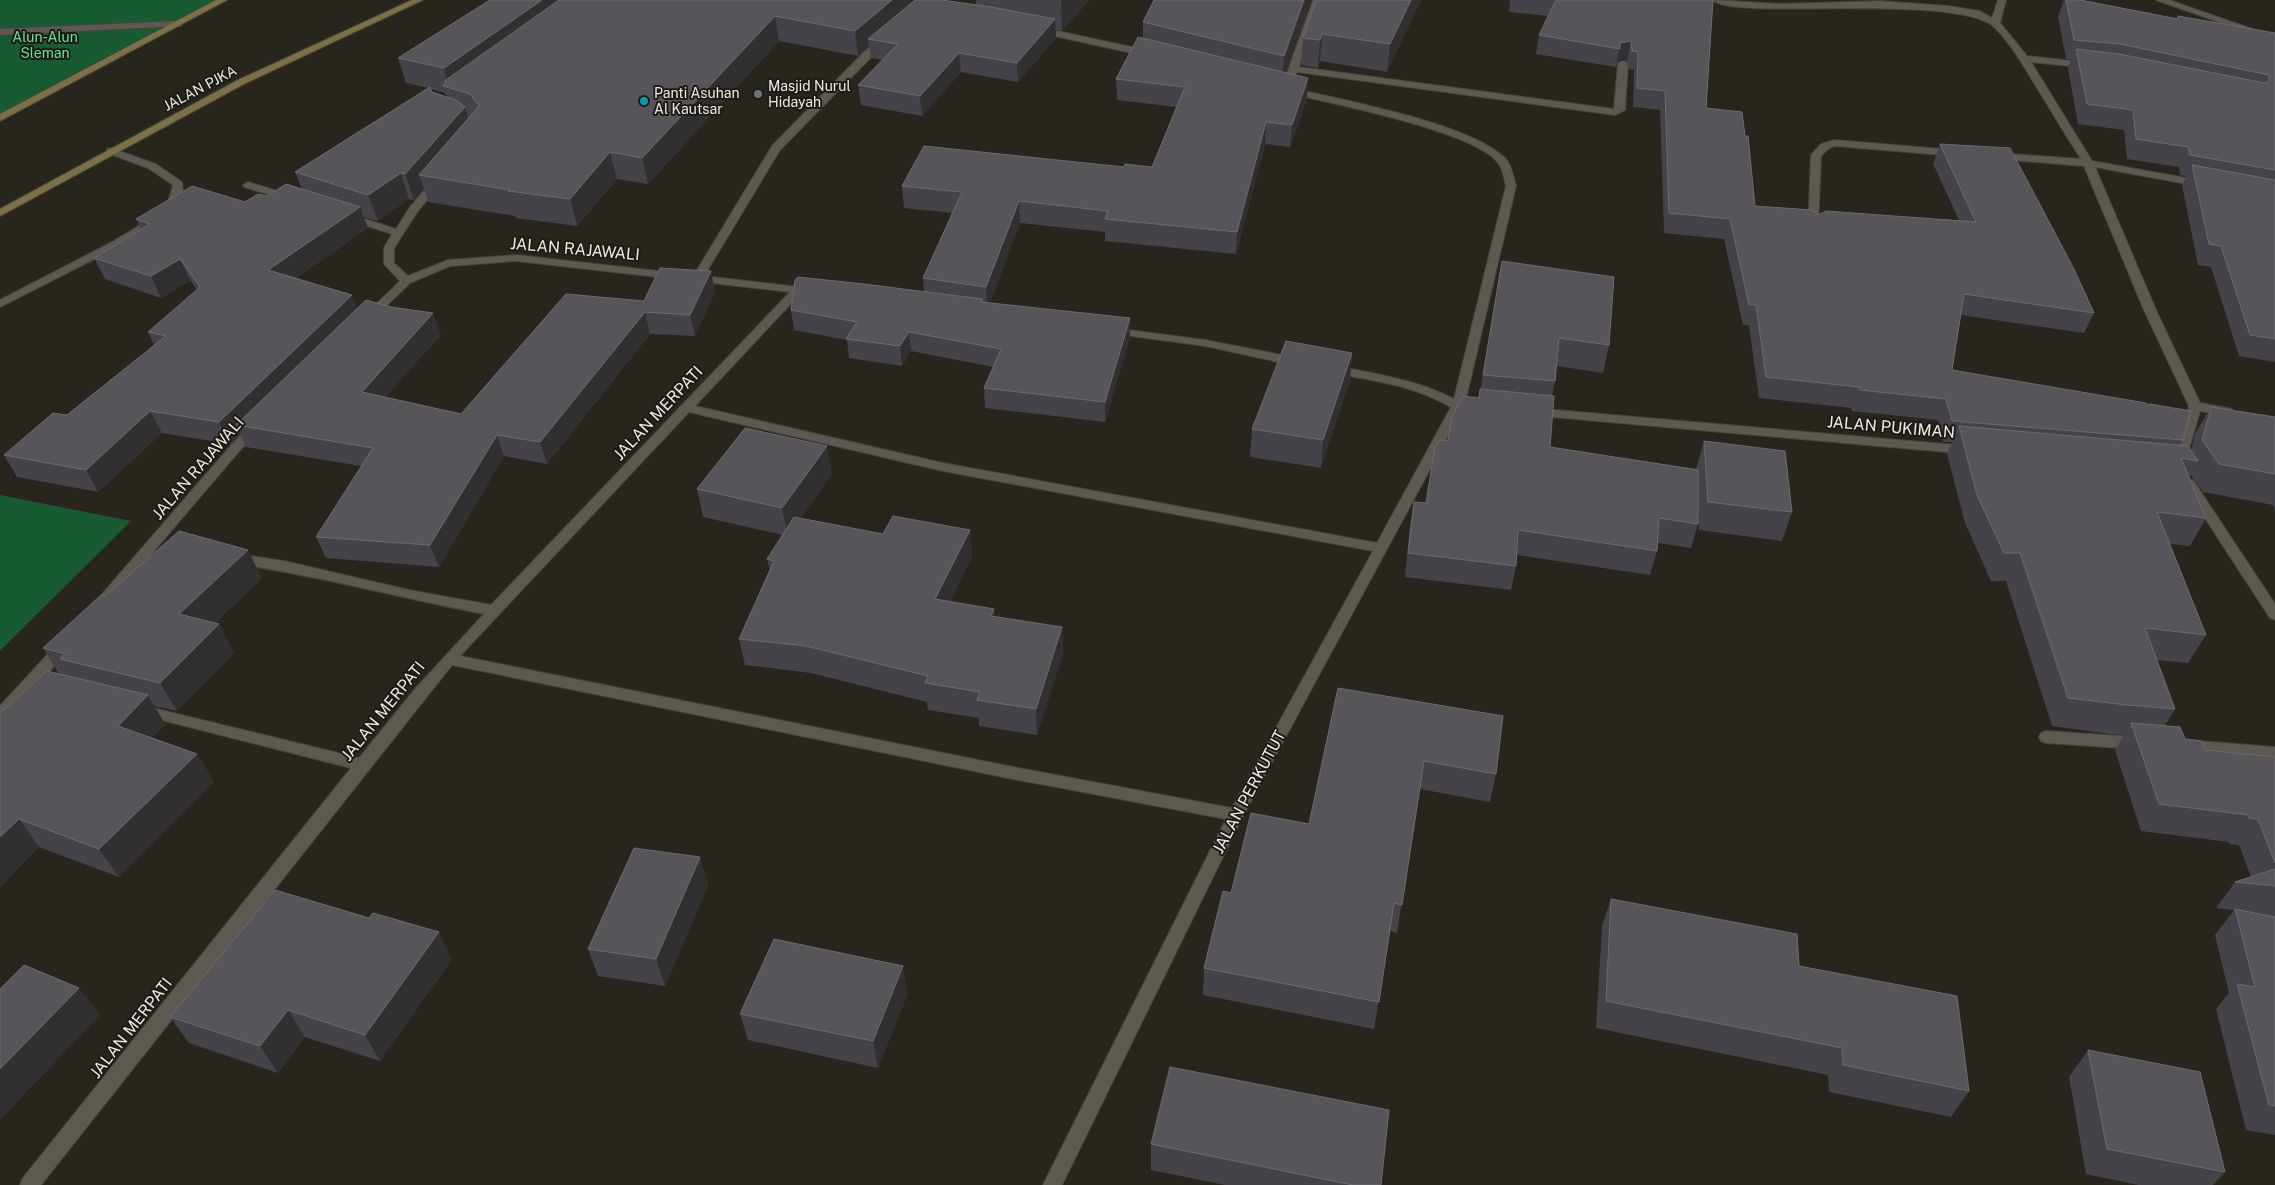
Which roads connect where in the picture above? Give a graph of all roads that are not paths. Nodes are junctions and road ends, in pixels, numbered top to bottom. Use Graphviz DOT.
graph roads {
  1 [pos="222,0"];
  2 [pos="419,0"];
  3 [pos="1317,0"];
  4 [pos="1716,0"];
  5 [pos="2002,0"];
  6 [pos="2160,0"];
  7 [pos="1995,22"];
  8 [pos="178,24"];
  9 [pos="1030,28"];
  10 [pos="0,32"];
  11 [pos="889,35"];
  12 [pos="2273,38"];
  13 [pos="1162,57"];
  14 [pos="2024,59"];
  15 [pos="1623,63"];
  16 [pos="2101,67"];
  17 [pos="1293,69"];
  18 [pos="0,118"];
  19 [pos="111,150"];
  20 [pos="1961,153"];
  21 [pos="1990,155"];
  22 [pos="2088,163"];
  23 [pos="446,172"];
  24 [pos="248,185"];
  25 [pos="2216,186"];
  26 [pos="304,203"];
  27 [pos="0,213"];
  28 [pos="342,215"];
  29 [pos="1813,230"];
  30 [pos="399,233"];
  31 [pos="698,277"];
  32 [pos="406,281"];
  33 [pos="799,289"];
  34 [pos="828,293"];
  35 [pos="0,304"];
  36 [pos="356,329"];
  37 [pos="1106,330"];
  38 [pos="1458,406"];
  39 [pos="2195,406"];
  40 [pos="1478,407"];
  41 [pos="687,408"];
  42 [pos="1517,411"];
  43 [pos="2240,415"];
  44 [pos="265,418"];
  45 [pos="1981,451"];
  46 [pos="155,543"];
  47 [pos="173,547"];
  48 [pos="1380,548"];
  49 [pos="228,557"];
  50 [pos="102,603"];
  51 [pos="495,611"];
  52 [pos="2275,615"];
  53 [pos="71,638"];
  54 [pos="449,659"];
  55 [pos="32,683"];
  56 [pos="50,688"];
  57 [pos="126,706"];
  58 [pos="0,716"];
  59 [pos="2046,736"];
  60 [pos="2156,744"];
  61 [pos="2176,746"];
  62 [pos="2275,753"];
  63 [pos="362,765"];
  64 [pos="1236,815"];
  65 [pos="29,1185"];
  66 [pos="1052,1185"];
  1 -- 8 [label="main road"];
  2 -- 19 [label="main road, JALAN PJKA"];
  3 -- 17 [label="street"];
  4 -- 7 [label="street"];
  5 -- 7 [label="street"];
  6 -- 12 [label="street"];
  7 -- 14 [label="street"];
  8 -- 10 [label="street"];
  8 -- 18 [label="main road"];
  9 -- 13 [label="street"];
  11 -- 31 [label="street"];
  14 -- 16 [label="street"];
  14 -- 22 [label="street"];
  15 -- 17 [label="street"];
  17 -- 38 [label="street, JALAN PERKUTUT"];
  19 -- 27 [label="main road, JALAN PJKA"];
  19 -- 35 [label="street"];
  20 -- 29 [label="street"];
  21 -- 22 [label="street"];
  22 -- 25 [label="street"];
  22 -- 39 [label="street"];
  23 -- 30 [label="street"];
  24 -- 26 [label="street"];
  28 -- 30 [label="street"];
  30 -- 32 [label="street"];
  31 -- 32 [label="street, JALAN RAJAWALI"];
  31 -- 33 [label="street, JALAN RAJAWALI"];
  32 -- 36 [label="street, JALAN RAJAWALI"];
  33 -- 34 [label="street, JALAN RAJAWALI"];
  33 -- 41 [label="street, JALAN MERPATI"];
  37 -- 38 [label="street"];
  38 -- 40 [label="street"];
  38 -- 48 [label="street, JALAN PERKUTUT"];
  39 -- 43 [label="street"];
  39 -- 52 [label="street"];
  41 -- 48 [label="street"];
  41 -- 51 [label="street, JALAN MERPATI"];
  42 -- 45 [label="street, JALAN PUKIMAN"];
  44 -- 46 [label="street, JALAN RAJAWALI"];
  46 -- 47 [label="street"];
  46 -- 50 [label="street, JALAN RAJAWALI"];
  48 -- 64 [label="street, JALAN PERKUTUT"];
  49 -- 51 [label="street"];
  51 -- 54 [label="street, JALAN MERPATI"];
  53 -- 55 [label="street"];
  54 -- 63 [label="street, JALAN MERPATI"];
  54 -- 64 [label="street"];
  55 -- 56 [label="street"];
  55 -- 58 [label="street"];
  57 -- 63 [label="street"];
  59 -- 60 [label="street"];
  61 -- 62 [label="street"];
  63 -- 65 [label="street, JALAN MERPATI"];
  64 -- 66 [label="street, JALAN PERKUTUT"];
}
